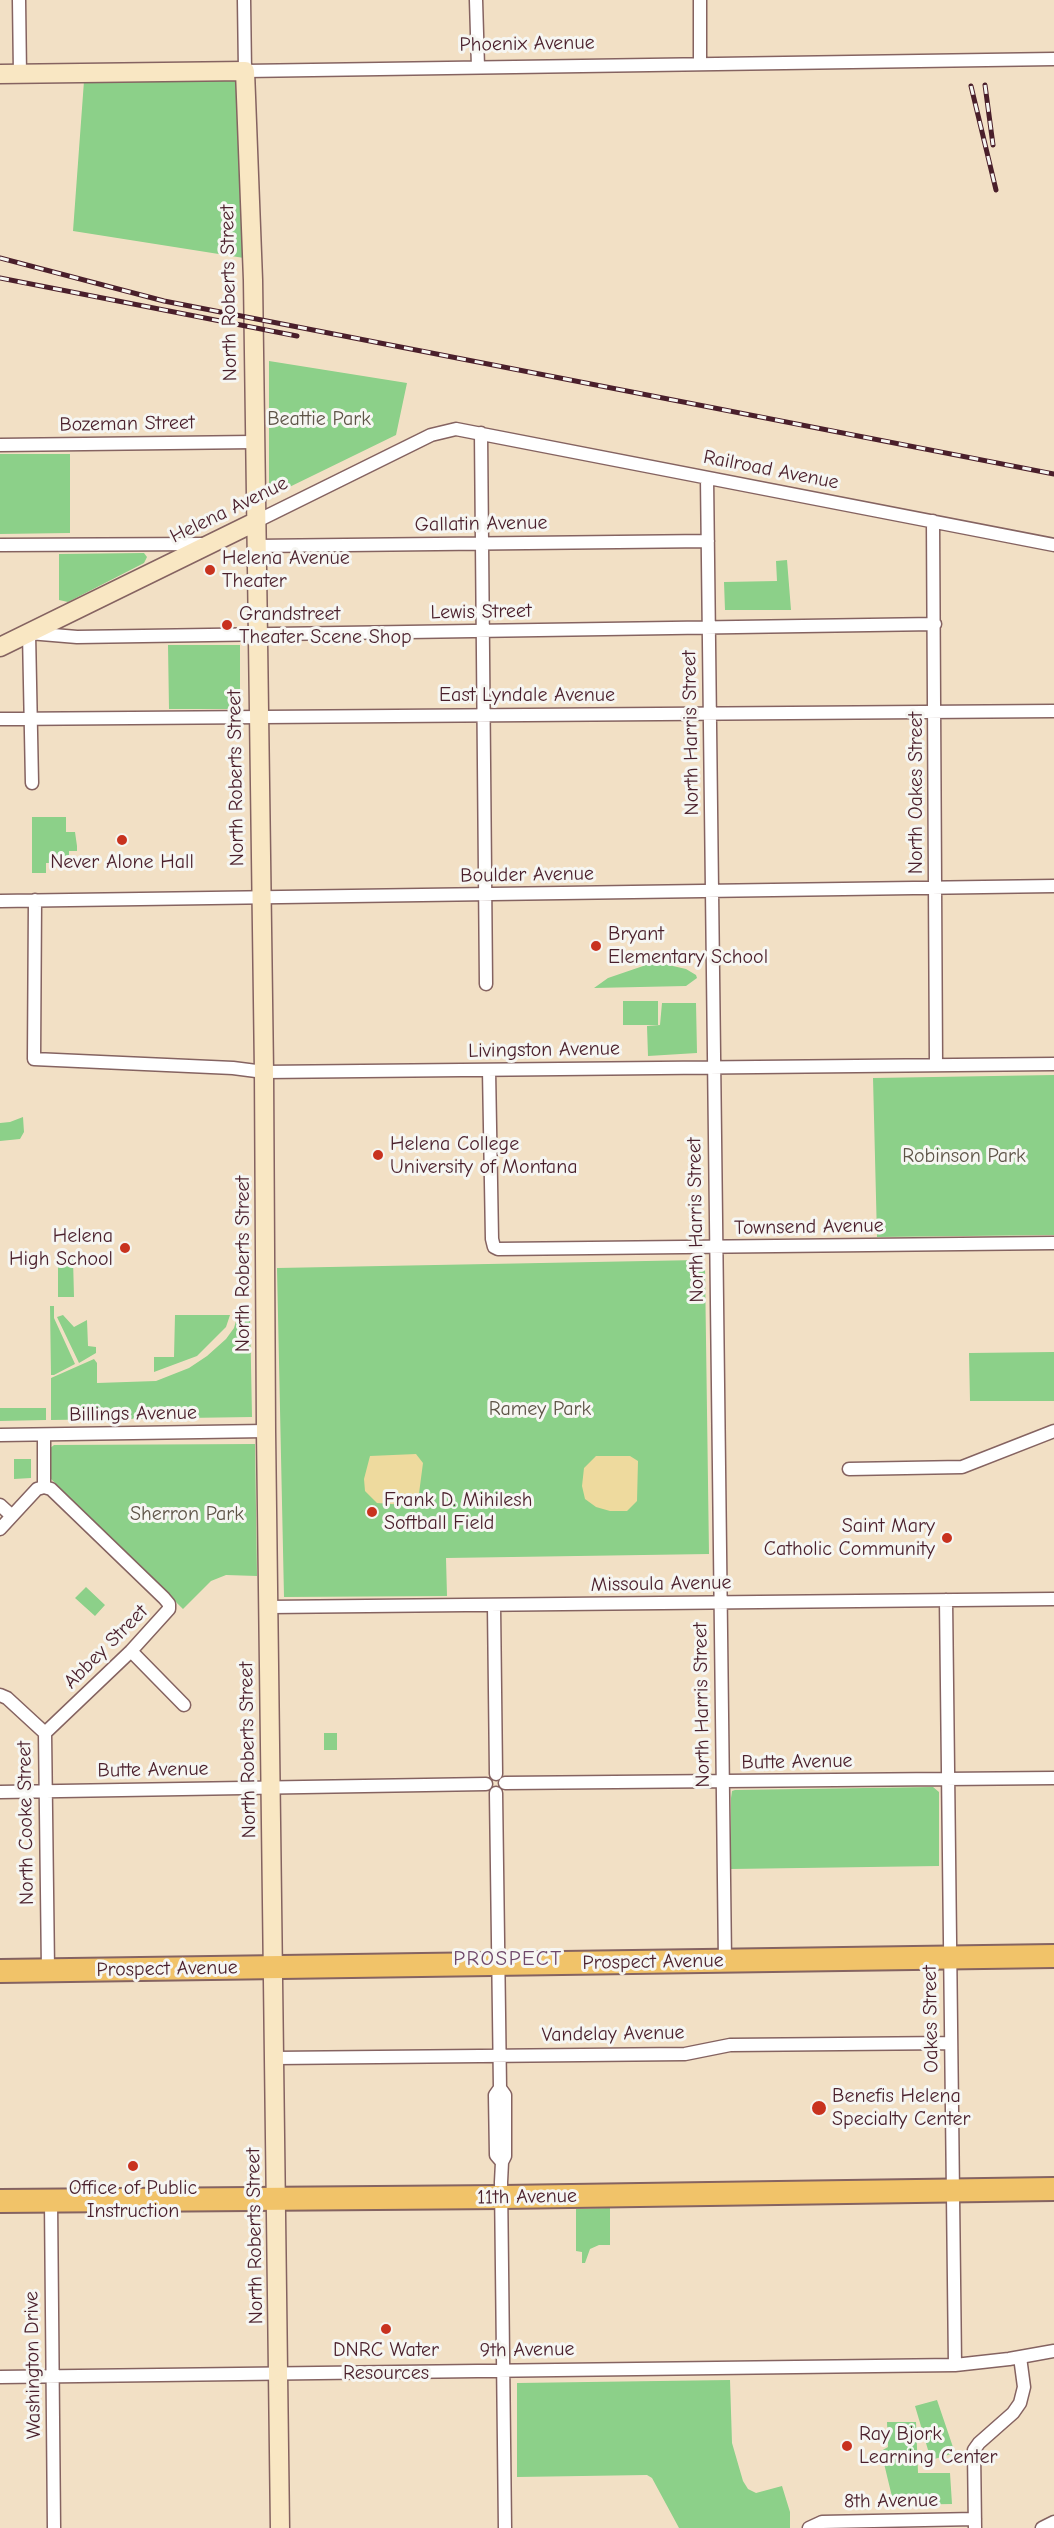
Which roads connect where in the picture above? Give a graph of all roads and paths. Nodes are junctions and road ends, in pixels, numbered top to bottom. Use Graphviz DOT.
graph roads {
  1 [pos="19,0"];
  2 [pos="244,0"];
  3 [pos="476,0"];
  4 [pos="700,0"];
  5 [pos="1054,59"];
  6 [pos="700,63"];
  7 [pos="478,67"];
  8 [pos="245,71"];
  9 [pos="0,74"];
  10 [pos="20,74"];
  11 [pos="481,434"];
  12 [pos="254,442"];
  13 [pos="0,445"];
  14 [pos="707,478"];
  15 [pos="933,521"];
  16 [pos="255,522"];
  17 [pos="708,541"];
  18 [pos="482,543"];
  19 [pos="211,544"];
  20 [pos="0,545"];
  21 [pos="1054,545"];
  22 [pos="255,546"];
  23 [pos="935,624"];
  24 [pos="709,627"];
  25 [pos="483,632"];
  26 [pos="29,633"];
  27 [pos="256,635"];
  28 [pos="0,647"];
  29 [pos="1054,711"];
  30 [pos="936,712"];
  31 [pos="710,714"];
  32 [pos="483,715"];
  33 [pos="258,717"];
  34 [pos="31,718"];
  35 [pos="0,719"];
  36 [pos="32,783"];
  37 [pos="1054,886"];
  38 [pos="936,888"];
  39 [pos="713,892"];
  40 [pos="486,895"];
  41 [pos="260,898"];
  42 [pos="0,900"];
  43 [pos="35,900"];
  44 [pos="486,984"];
  45 [pos="1054,1064"];
  46 [pos="936,1065"];
  47 [pos="714,1068"];
  48 [pos="489,1070"];
  49 [pos="264,1072"];
  50 [pos="1054,1243"];
  51 [pos="716,1247"];
  52 [pos="266,1431"];
  53 [pos="1054,1431"];
  54 [pos="0,1435"];
  55 [pos="44,1435"];
  56 [pos="849,1469"];
  57 [pos="44,1487"];
  58 [pos="0,1505"];
  59 [pos="12,1516"];
  60 [pos="0,1530"];
  61 [pos="1054,1599"];
  62 [pos="946,1600"];
  63 [pos="720,1602"];
  64 [pos="494,1606"];
  65 [pos="269,1607"];
  66 [pos="131,1651"];
  67 [pos="0,1695"];
  68 [pos="184,1705"];
  69 [pos="45,1733"];
  70 [pos="1054,1778"];
  71 [pos="500,1779"];
  72 [pos="948,1779"];
  73 [pos="722,1782"];
  74 [pos="486,1784"];
  75 [pos="271,1787"];
  76 [pos="0,1792"];
  77 [pos="46,1792"];
  78 [pos="496,1793"];
  79 [pos="1054,1956"];
  80 [pos="950,1958"];
  81 [pos="725,1961"];
  82 [pos="499,1964"];
  83 [pos="274,1967"];
  84 [pos="48,1970"];
  85 [pos="0,1971"];
  86 [pos="951,2043"];
  87 [pos="500,2055"];
  88 [pos="275,2058"];
  89 [pos="1054,2189"];
  90 [pos="952,2190"];
  91 [pos="502,2197"];
  92 [pos="277,2199"];
  93 [pos="0,2201"];
  94 [pos="51,2201"];
  95 [pos="1054,2351"];
  96 [pos="1020,2357"];
  97 [pos="955,2366"];
  98 [pos="504,2370"];
  99 [pos="279,2372"];
  100 [pos="0,2377"];
  101 [pos="53,2377"];
  102 [pos="1054,2522"];
  103 [pos="975,2523"];
  104 [pos="54,2528"];
  105 [pos="280,2528"];
  106 [pos="505,2528"];
  107 [pos="809,2528"];
  108 [pos="1042,2528"];
  1 -- 10 [label="street"];
  2 -- 8 [label="street, North Roberts Street"];
  3 -- 7 [label="street"];
  4 -- 6 [label="street"];
  5 -- 6 [label="street, Phoenix Avenue"];
  6 -- 7 [label="street, Phoenix Avenue"];
  7 -- 8 [label="street, Phoenix Avenue"];
  8 -- 10 [label="street, Phoenix Avenue"];
  8 -- 12 [label="street, North Roberts Street"];
  9 -- 10 [label="street, Phoenix Avenue"];
  11 -- 14 [label="street, Railroad Avenue"];
  11 -- 16 [label="street, Helena Avenue"];
  11 -- 18 [label="street"];
  12 -- 13 [label="street, Bozeman Street"];
  12 -- 16 [label="street, North Roberts Street"];
  14 -- 15 [label="street, Railroad Avenue"];
  14 -- 17 [label="street, North Harris Street"];
  15 -- 21 [label="street, Railroad Avenue"];
  15 -- 23 [label="street, North Oakes Street"];
  16 -- 19 [label="street, Helena Avenue"];
  16 -- 22 [label="street, North Roberts Street"];
  17 -- 18 [label="street, Gallatin Avenue"];
  17 -- 24 [label="street, North Harris Street"];
  18 -- 22 [label="street, Gallatin Avenue"];
  18 -- 25 [label="street"];
  19 -- 20 [label="street"];
  19 -- 26 [label="street, Helena Avenue"];
  22 -- 27 [label="street, North Roberts Street"];
  23 -- 24 [label="street, Lewis Street"];
  23 -- 30 [label="street, North Oakes Street"];
  24 -- 25 [label="street, Lewis Street"];
  24 -- 31 [label="street, North Harris Street"];
  25 -- 27 [label="street, Lewis Street"];
  25 -- 32 [label="street"];
  26 -- 27 [label="street, Lewis Street"];
  26 -- 28 [label="street, Helena Avenue"];
  26 -- 34 [label="street"];
  27 -- 33 [label="street, North Roberts Street"];
  29 -- 30 [label="street, East Lyndale Avenue"];
  30 -- 31 [label="street, East Lyndale Avenue"];
  30 -- 38 [label="street, North Oakes Street"];
  31 -- 32 [label="street, East Lyndale Avenue"];
  31 -- 39 [label="street, North Harris Street"];
  32 -- 33 [label="street, East Lyndale Avenue"];
  32 -- 40 [label="street"];
  33 -- 34 [label="street, East Lyndale Avenue"];
  33 -- 41 [label="street, North Roberts Street"];
  34 -- 35 [label="street, East Lyndale Avenue"];
  34 -- 36 [label="street"];
  37 -- 38 [label="street, Boulder Avenue"];
  38 -- 39 [label="street, Boulder Avenue"];
  38 -- 46 [label="street, North Oakes Street"];
  39 -- 40 [label="street, Boulder Avenue"];
  39 -- 47 [label="street, North Harris Street"];
  40 -- 41 [label="street, Boulder Avenue"];
  40 -- 44 [label="street"];
  41 -- 43 [label="street, Boulder Avenue"];
  41 -- 49 [label="street, North Roberts Street"];
  42 -- 43 [label="street, Boulder Avenue"];
  43 -- 49 [label="street, Livingston Avenue"];
  45 -- 46 [label="street, Livingston Avenue"];
  46 -- 47 [label="street, Livingston Avenue"];
  47 -- 48 [label="street, Livingston Avenue"];
  47 -- 51 [label="street, North Harris Street"];
  48 -- 49 [label="street, Livingston Avenue"];
  48 -- 51 [label="street, Townsend Avenue"];
  49 -- 52 [label="street, North Roberts Street"];
  50 -- 51 [label="street, Townsend Avenue"];
  51 -- 63 [label="street, North Harris Street"];
  52 -- 55 [label="street, Billings Avenue"];
  52 -- 65 [label="street, North Roberts Street"];
  53 -- 56 [label="street"];
  54 -- 55 [label="street, Billings Avenue"];
  55 -- 57 [label="street"];
  57 -- 59 [label="street"];
  57 -- 66 [label="street, Abbey Street"];
  58 -- 59 [label="street"];
  59 -- 60 [label="street"];
  61 -- 62 [label="street, Missoula Avenue"];
  62 -- 63 [label="street, Missoula Avenue"];
  62 -- 72 [label="street"];
  63 -- 64 [label="street, Missoula Avenue"];
  63 -- 73 [label="street, North Harris Street"];
  64 -- 65 [label="street, Missoula Avenue"];
  64 -- 71 [label="street"];
  65 -- 75 [label="street, North Roberts Street"];
  66 -- 68 [label="street"];
  66 -- 69 [label="street, Abbey Street"];
  67 -- 69 [label="street, North Cooke Street"];
  69 -- 77 [label="street, North Cooke Street"];
  70 -- 72 [label="street, Butte Avenue"];
  71 -- 73 [label="street, Butte Avenue"];
  71 -- 74 [label="street"];
  71 -- 78 [label="street"];
  72 -- 73 [label="street, Butte Avenue"];
  72 -- 80 [label="street, Oakes Street"];
  73 -- 81 [label="street, North Harris Street"];
  74 -- 75 [label="street, Butte Avenue"];
  74 -- 78 [label="street"];
  75 -- 77 [label="street, Butte Avenue"];
  75 -- 83 [label="street, North Roberts Street"];
  76 -- 77 [label="street, Butte Avenue"];
  77 -- 84 [label="street, North Cooke Street"];
  78 -- 82 [label="street"];
  79 -- 80 [label="highway, Prospect Avenue"];
  80 -- 81 [label="highway, Prospect Avenue"];
  80 -- 86 [label="street, Oakes Street"];
  81 -- 82 [label="highway, Prospect Avenue"];
  82 -- 83 [label="highway, Prospect Avenue"];
  82 -- 87 [label="street"];
  83 -- 84 [label="highway, Prospect Avenue"];
  83 -- 88 [label="street, North Roberts Street"];
  84 -- 85 [label="highway, Prospect Avenue"];
  86 -- 87 [label="street, Vandelay Avenue"];
  86 -- 90 [label="street, Oakes Street"];
  87 -- 88 [label="street, Vandelay Avenue"];
  87 -- 91 [label="street"];
  88 -- 92 [label="street, North Roberts Street"];
  89 -- 90 [label="highway, 11th Avenue"];
  90 -- 91 [label="highway, 11th Avenue"];
  90 -- 97 [label="street, Oakes Street"];
  91 -- 92 [label="highway, 11th Avenue"];
  91 -- 98 [label="street"];
  92 -- 94 [label="highway, 11th Avenue"];
  92 -- 99 [label="street, North Roberts Street"];
  93 -- 94 [label="highway, 11th Avenue"];
  94 -- 101 [label="street, Washington Drive"];
  95 -- 96 [label="street, 9th Avenue"];
  96 -- 97 [label="street, 9th Avenue"];
  96 -- 103 [label="street"];
  97 -- 98 [label="street, 9th Avenue"];
  98 -- 99 [label="street, 9th Avenue"];
  98 -- 106 [label="street"];
  99 -- 101 [label="street, 9th Avenue"];
  99 -- 105 [label="street, North Roberts Street"];
  100 -- 101 [label="street, 9th Avenue"];
  101 -- 104 [label="street, Washington Drive"];
  102 -- 108 [label="street"];
  103 -- 107 [label="street, 8th Avenue"];
}
